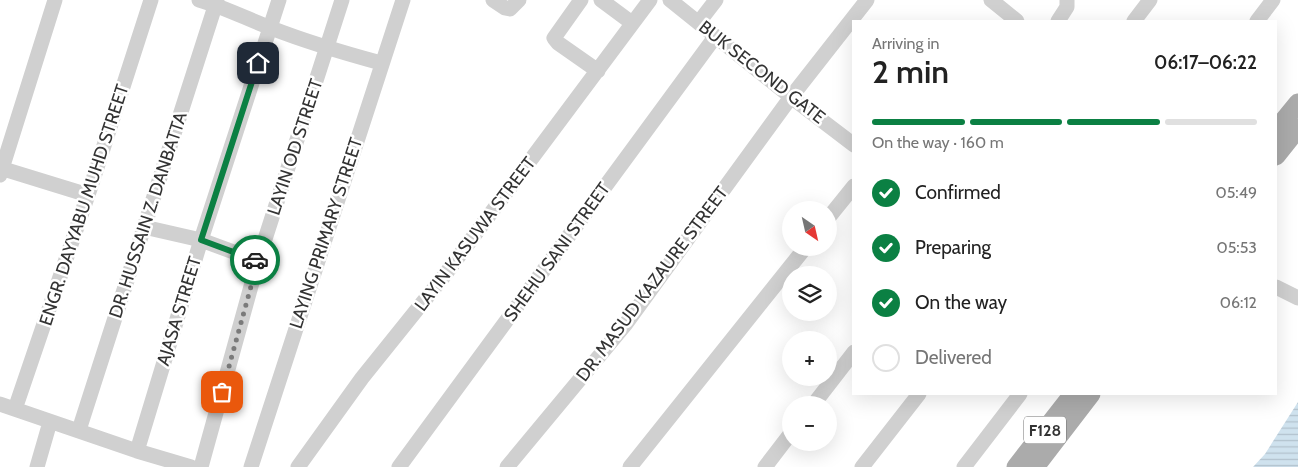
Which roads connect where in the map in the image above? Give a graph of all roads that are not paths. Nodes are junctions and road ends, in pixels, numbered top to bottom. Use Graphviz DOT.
graph roads {
  1 [pos="55,0"];
  2 [pos="151,0"];
  3 [pos="199,0"];
  4 [pos="279,0"];
  5 [pos="342,0"];
  6 [pos="403,0"];
  7 [pos="493,0"];
  8 [pos="519,0"];
  9 [pos="581,0"];
  10 [pos="601,0"];
  11 [pos="650,0"];
  12 [pos="670,0"];
  13 [pos="716,0"];
  14 [pos="867,0"];
  15 [pos="991,0"];
  16 [pos="1067,0"];
  17 [pos="1150,0"];
  18 [pos="1273,0"];
  19 [pos="217,2"];
  20 [pos="855,20"];
  21 [pos="1016,20"];
  22 [pos="1059,20"];
  23 [pos="1135,20"];
  24 [pos="1258,20"];
  25 [pos="699,22"];
  26 [pos="632,23"];
  27 [pos="852,24"];
  28 [pos="269,28"];
  29 [pos="715,37"];
  30 [pos="327,48"];
  31 [pos="381,63"];
  32 [pos="598,72"];
  33 [pos="791,97"];
  34 [pos="1298,103"];
  35 [pos="1298,128"];
  36 [pos="1277,129"];
  37 [pos="852,143"];
  38 [pos="1277,155"];
  39 [pos="1,170"];
  40 [pos="852,188"];
  41 [pos="88,195"];
  42 [pos="838,206"];
  43 [pos="144,226"];
  44 [pos="201,240"];
  45 [pos="799,256"];
  46 [pos="258,261"];
  47 [pos="1277,288"];
  48 [pos="1298,298"];
  49 [pos="852,355"];
  50 [pos="917,395"];
  51 [pos="1019,395"];
  52 [pos="1073,395"];
  53 [pos="1090,395"];
  54 [pos="820,396"];
  55 [pos="7,406"];
  56 [pos="50,422"];
  57 [pos="78,430"];
  58 [pos="782,445"];
  59 [pos="137,451"];
  60 [pos="37,467"];
  61 [pos="191,467"];
  62 [pos="201,467"];
  63 [pos="251,467"];
  64 [pos="298,467"];
  65 [pos="399,467"];
  66 [pos="508,467"];
  67 [pos="630,467"];
  68 [pos="765,467"];
  69 [pos="862,467"];
  70 [pos="964,467"];
  71 [pos="1016,467"];
  72 [pos="1035,467"];
  1 -- 39 [label="street"];
  2 -- 41 [label="street, ENGR. DAYYABU MUHD STREET"];
  3 -- 19 [label="street"];
  4 -- 28 [label="street, AJASA STREET"];
  5 -- 30 [label="street, LAYIN OD STREET"];
  6 -- 31 [label="street, LAYING PRIMARY STREET"];
  7 -- 8 [label="street"];
  9 -- 32 [label="street"];
  10 -- 26 [label="street"];
  11 -- 26 [label="street, LAYIN KASUWA STREET"];
  12 -- 25 [label="street, BUK SECOND GATE"];
  13 -- 25 [label="street"];
  14 -- 20 [label="street, DR. MASUD KAZAURE STREET"];
  15 -- 21 [label="street"];
  16 -- 22 [label="street"];
  17 -- 23 [label="street"];
  18 -- 24 [label="street"];
  19 -- 28 [label="street"];
  19 -- 43 [label="street, DR. HUSSAIN Z. DANBATTA"];
  25 -- 29 [label="street, BUK SECOND GATE"];
  26 -- 32 [label="street, LAYIN KASUWA STREET"];
  27 -- 33 [label="street, DR. MASUD KAZAURE STREET"];
  28 -- 30 [label="street"];
  28 -- 44 [label="street, AJASA STREET"];
  29 -- 33 [label="street, BUK SECOND GATE"];
  29 -- 65 [label="street, SHEHU SANI STREET"];
  30 -- 31 [label="street"];
  30 -- 46 [label="street, LAYIN OD STREET"];
  31 -- 63 [label="street, LAYING PRIMARY STREET"];
  32 -- 64 [label="street, LAYIN KASUWA STREET"];
  33 -- 37 [label="street, BUK SECOND GATE"];
  33 -- 66 [label="street, DR. MASUD KAZAURE STREET"];
  34 -- 36 [label="main road"];
  35 -- 38 [label="main road"];
  39 -- 41 [label="street"];
  40 -- 42 [label="street"];
  41 -- 55 [label="street, ENGR. DAYYABU MUHD STREET"];
  43 -- 44 [label="street"];
  43 -- 57 [label="street, DR. HUSSAIN Z. DANBATTA"];
  44 -- 46 [label="street"];
  44 -- 59 [label="street, AJASA STREET"];
  45 -- 67 [label="street"];
  46 -- 62 [label="street, LAYIN OD STREET"];
  47 -- 48 [label="street"];
  49 -- 54 [label="street"];
  50 -- 69 [label="street"];
  51 -- 70 [label="street"];
  52 -- 71 [label="main road, F128"];
  53 -- 72 [label="main road, F128"];
  55 -- 56 [label="street"];
  56 -- 57 [label="street"];
  56 -- 60 [label="street"];
  57 -- 59 [label="street"];
  58 -- 68 [label="street"];
  59 -- 61 [label="street"];
}
